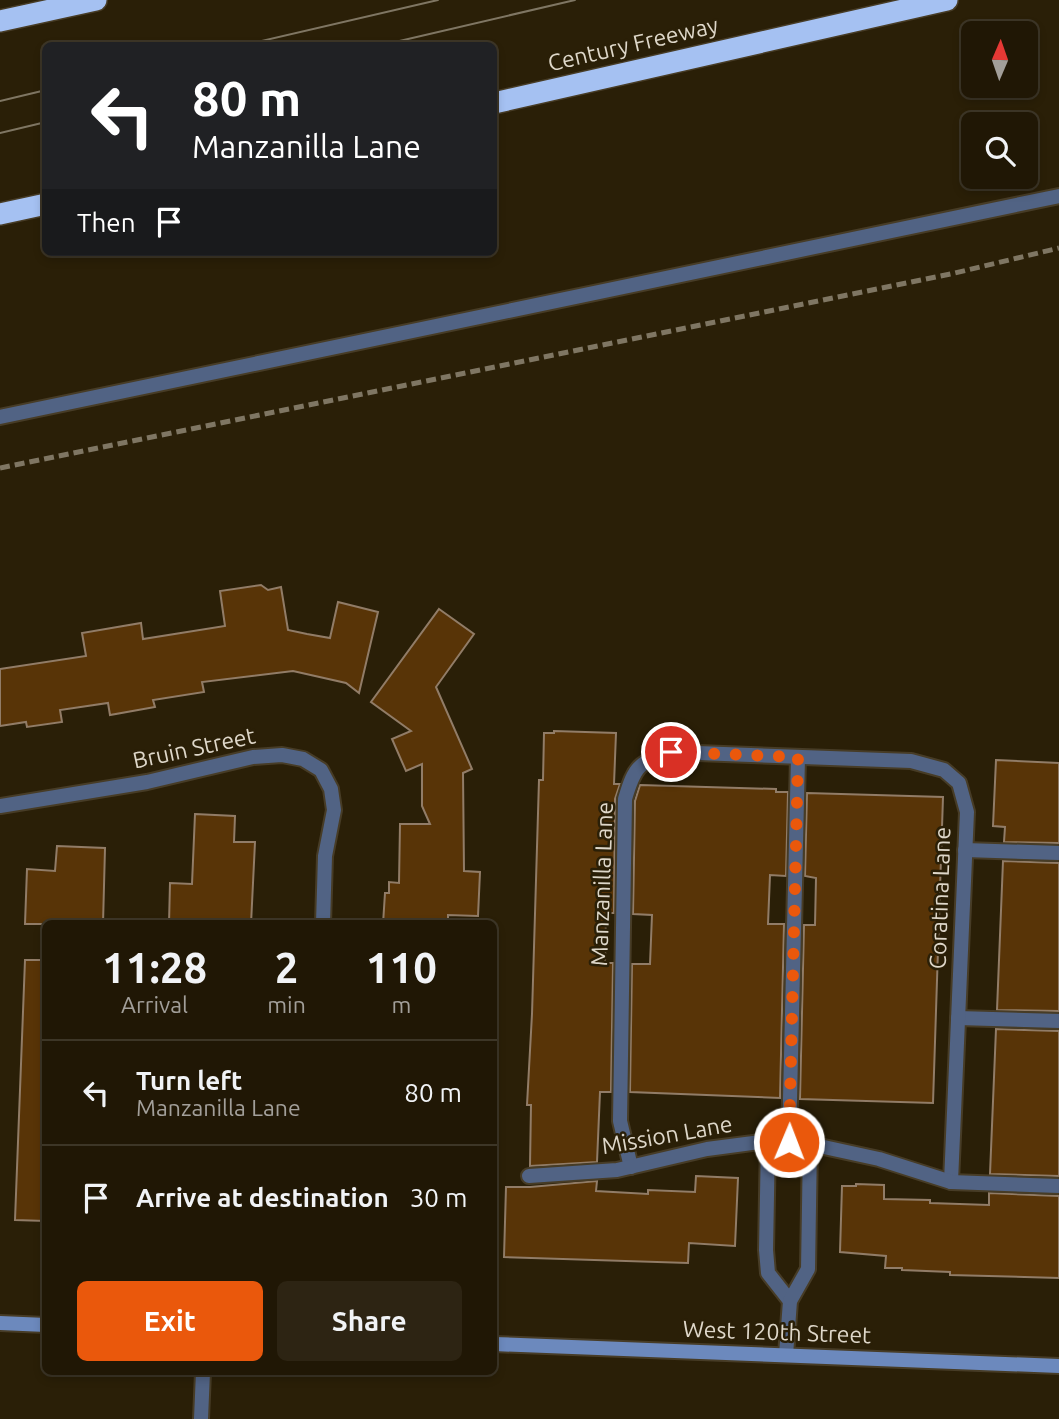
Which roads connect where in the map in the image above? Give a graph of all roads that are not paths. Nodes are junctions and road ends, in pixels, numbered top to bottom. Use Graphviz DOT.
graph roads {
  1 [pos="96,0"];
  2 [pos="947,0"];
  3 [pos="0,21"];
  4 [pos="497,102"];
  5 [pos="1059,196"];
  6 [pos="42,205"];
  7 [pos="0,214"];
  8 [pos="0,417"];
  9 [pos="798,757"];
  10 [pos="0,806"];
  11 [pos="965,850"];
  12 [pos="1059,853"];
  13 [pos="323,920"];
  14 [pos="958,1017"];
  15 [pos="1059,1021"];
  16 [pos="768,1141"];
  17 [pos="789,1142"];
  18 [pos="810,1144"];
  19 [pos="631,1167"];
  20 [pos="529,1176"];
  21 [pos="951,1182"];
  22 [pos="1059,1186"];
  23 [pos="790,1301"];
  24 [pos="0,1323"];
  25 [pos="42,1325"];
  26 [pos="497,1344"];
  27 [pos="786,1355"];
  28 [pos="1059,1366"];
  29 [pos="203,1375"];
  30 [pos="201,1419"];
  1 -- 3 [label="highway"];
  2 -- 4 [label="highway, Century Freeway"];
  5 -- 8 [label="street"];
  6 -- 7 [label="highway"];
  9 -- 11 [label="street, Coratina Lane"];
  9 -- 17 [label="street"];
  9 -- 19 [label="street, Manzanilla Lane"];
  10 -- 13 [label="street, Bruin Street"];
  11 -- 12 [label="street"];
  11 -- 14 [label="street, Coratina Lane"];
  14 -- 15 [label="street"];
  14 -- 21 [label="street, Coratina Lane"];
  16 -- 17 [label="street, Mission Lane"];
  16 -- 19 [label="street, Mission Lane"];
  16 -- 23 [label="street"];
  17 -- 18 [label="street, Mission Lane"];
  18 -- 21 [label="street, Mission Lane"];
  18 -- 23 [label="street"];
  19 -- 20 [label="street, Mission Lane"];
  21 -- 22 [label="street, Mission Lane"];
  23 -- 27 [label="street"];
  24 -- 25 [label="street"];
  26 -- 27 [label="street, West 120th Street"];
  27 -- 28 [label="street, West 120th Street"];
  29 -- 30 [label="street"];
}
